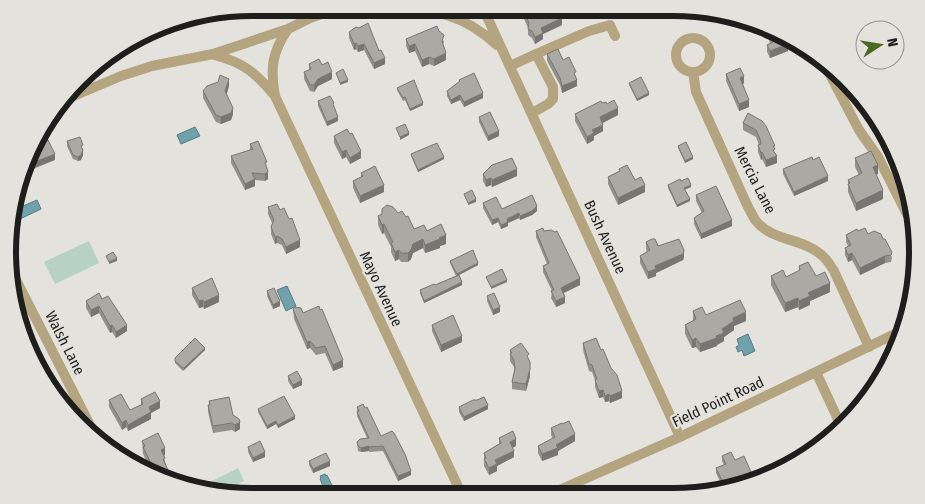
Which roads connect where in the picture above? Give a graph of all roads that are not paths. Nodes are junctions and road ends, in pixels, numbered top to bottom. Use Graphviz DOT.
graph roads {
  1 [pos="316,16"];
  2 [pos="449,16"];
  3 [pos="487,16"];
  4 [pos="288,29"];
  5 [pos="615,36"];
  6 [pos="503,51"];
  7 [pos="213,54"];
  8 [pos="536,54"];
  9 [pos="510,66"];
  10 [pos="693,72"];
  11 [pos="831,78"];
  12 [pos="77,94"];
  13 [pos="275,96"];
  14 [pos="532,113"];
  15 [pos="905,210"];
  16 [pos="18,284"];
  17 [pos="894,335"];
  18 [pos="870,347"];
  19 [pos="816,372"];
  20 [pos="838,420"];
  21 [pos="88,422"];
  22 [pos="680,437"];
  23 [pos="459,488"];
  24 [pos="564,488"];
  1 -- 4 [label="street"];
  2 -- 6 [label="street"];
  3 -- 6 [label="street, Bush Avenue"];
  4 -- 7 [label="street"];
  4 -- 13 [label="street, Mayo Avenue"];
  5 -- 8 [label="street"];
  6 -- 9 [label="street, Bush Avenue"];
  7 -- 12 [label="street"];
  7 -- 13 [label="street, Mayo Avenue"];
  8 -- 9 [label="street"];
  8 -- 14 [label="street"];
  9 -- 14 [label="street, Bush Avenue"];
  10 -- 18 [label="street, Mercia Lane"];
  11 -- 15 [label="street"];
  13 -- 23 [label="street, Mayo Avenue"];
  14 -- 22 [label="street, Bush Avenue"];
  16 -- 21 [label="street, Walsh Lane"];
  17 -- 18 [label="street, Field Point Road"];
  18 -- 19 [label="street, Field Point Road"];
  19 -- 20 [label="street"];
  19 -- 22 [label="street, Field Point Road"];
  22 -- 24 [label="street, Field Point Road"];
}
